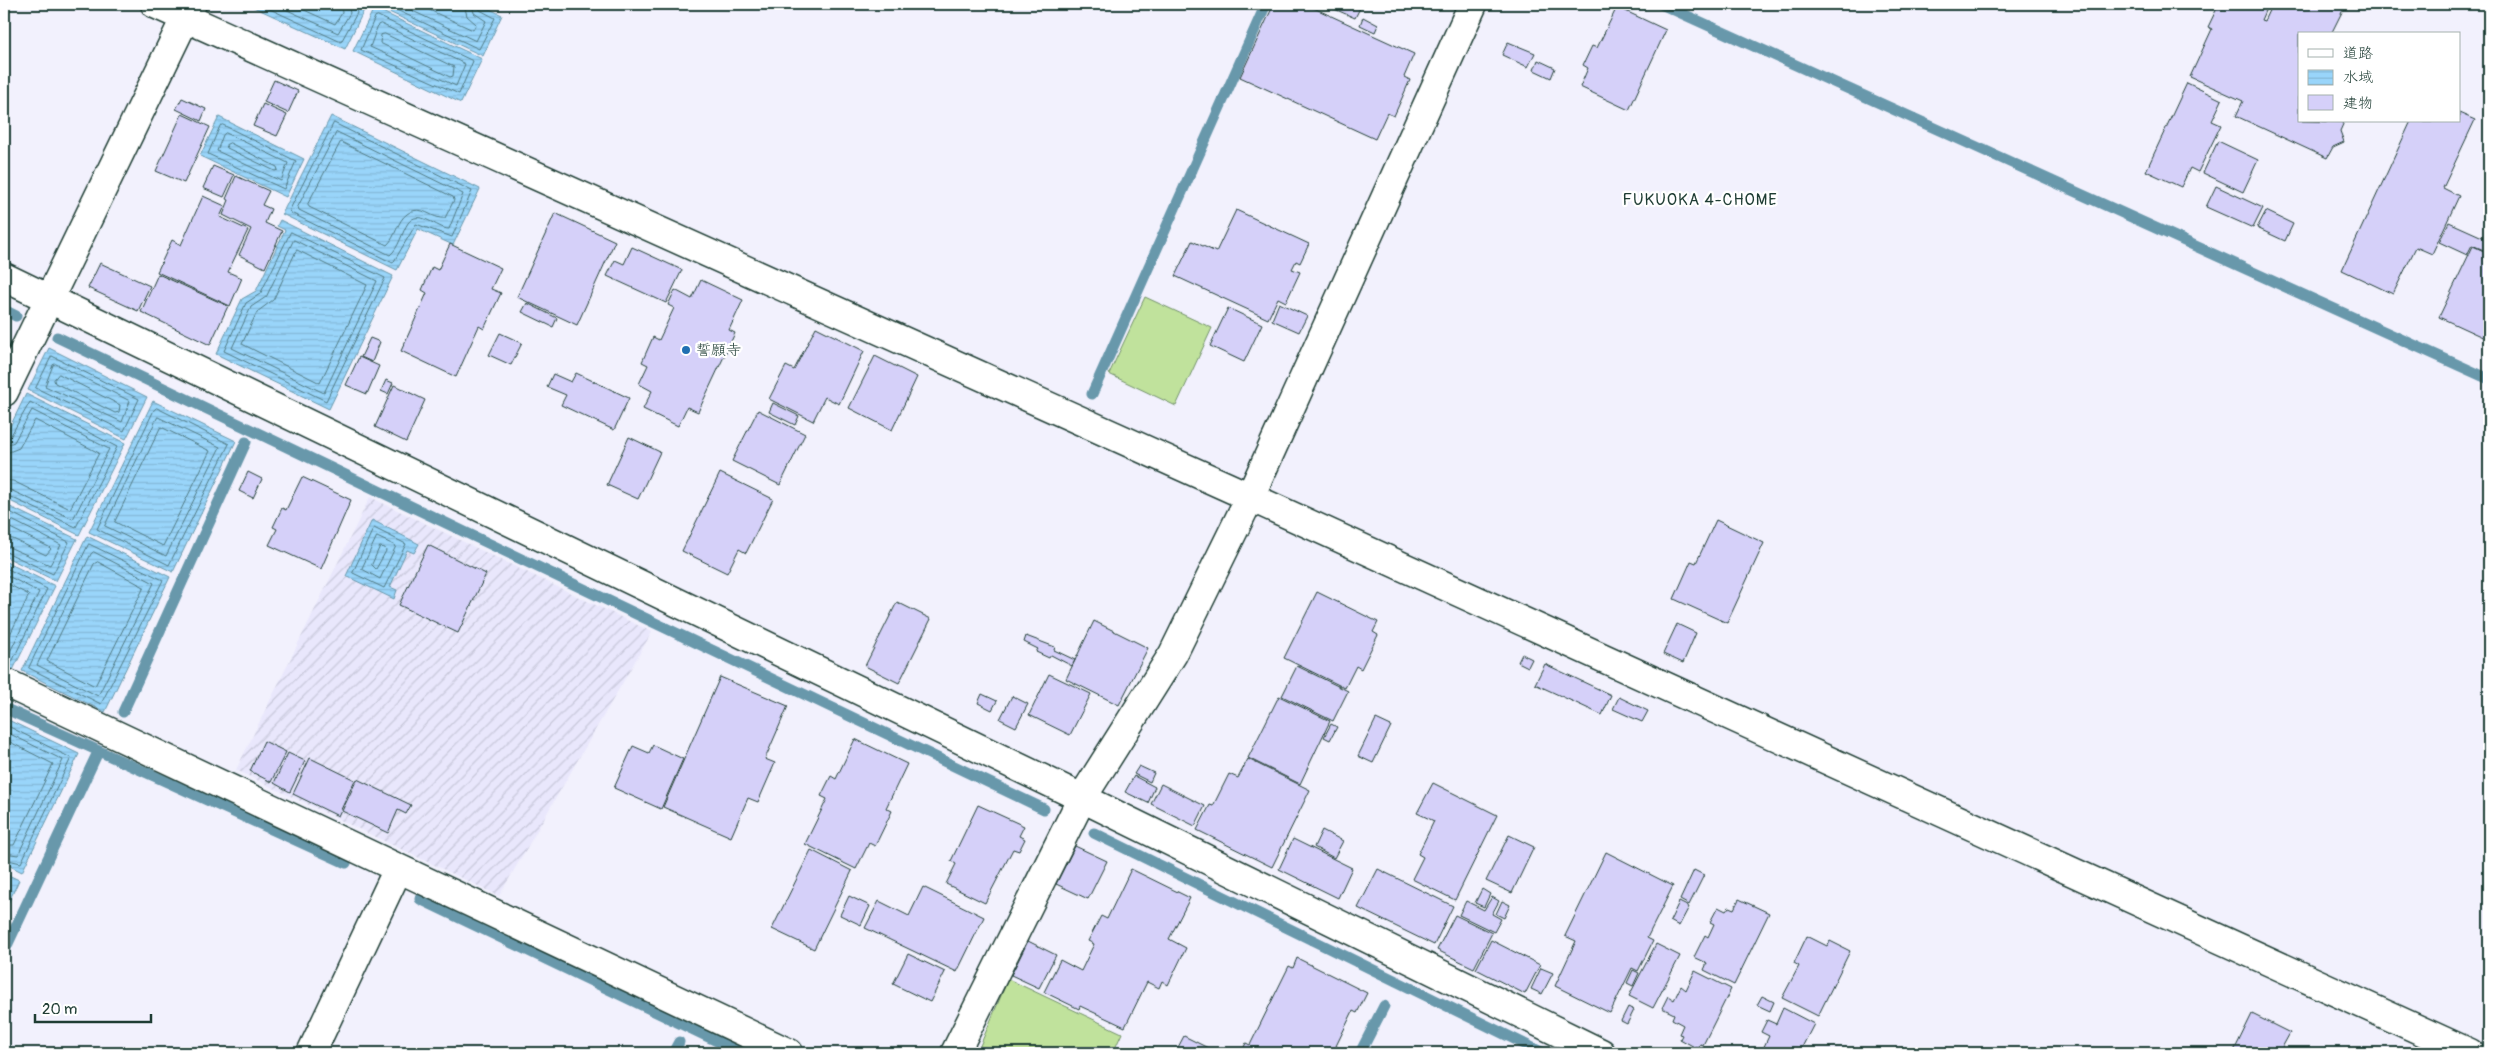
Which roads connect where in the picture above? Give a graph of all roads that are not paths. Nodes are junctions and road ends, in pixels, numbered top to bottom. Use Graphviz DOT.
graph roads {
  1 [pos="155,4"];
  2 [pos="1473,4"];
  3 [pos="189,11"];
  4 [pos="4,277"];
  5 [pos="48,298"];
  6 [pos="4,392"];
  7 [pos="1250,497"];
  8 [pos="4,682"];
  9 [pos="1082,798"];
  10 [pos="398,869"];
  11 [pos="311,1053"];
  12 [pos="789,1053"];
  13 [pos="955,1053"];
  14 [pos="1601,1053"];
  15 [pos="2469,1053"];
  1 -- 3 [label="street"];
  2 -- 7 [label="street"];
  3 -- 5 [label="street"];
  3 -- 7 [label="street"];
  4 -- 5 [label="street"];
  5 -- 6 [label="street"];
  5 -- 9 [label="street"];
  7 -- 9 [label="street"];
  7 -- 15 [label="street"];
  8 -- 10 [label="street"];
  9 -- 13 [label="street"];
  9 -- 14 [label="street"];
  10 -- 11 [label="street"];
  10 -- 12 [label="street"];
}
